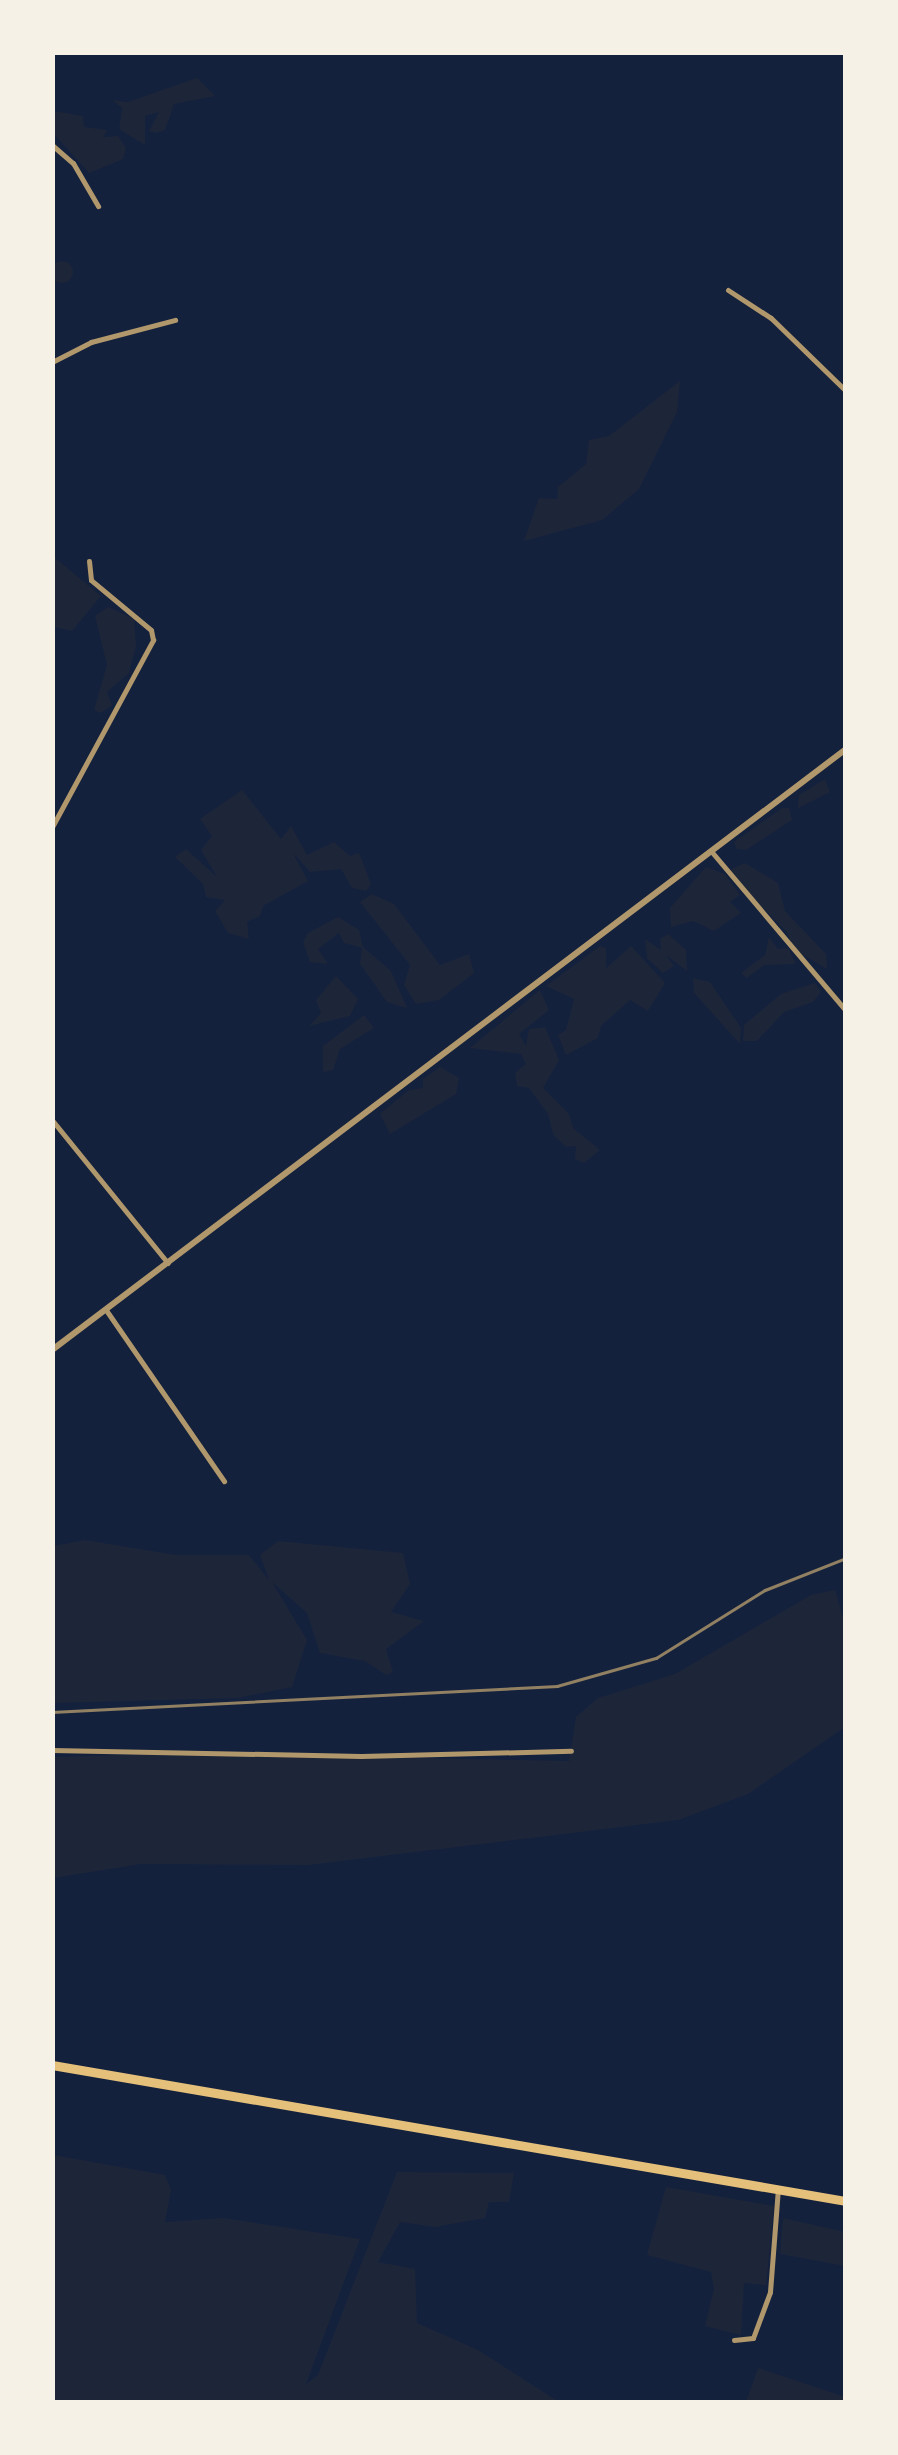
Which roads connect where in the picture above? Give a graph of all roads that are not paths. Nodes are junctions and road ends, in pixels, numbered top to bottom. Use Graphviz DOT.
graph roads {
  1 [pos="52,145"];
  2 [pos="98,206"];
  3 [pos="728,290"];
  4 [pos="175,320"];
  5 [pos="52,362"];
  6 [pos="846,391"];
  7 [pos="90,561"];
  8 [pos="846,749"];
  9 [pos="52,827"];
  10 [pos="711,851"];
  11 [pos="846,1011"];
  12 [pos="52,1120"];
  13 [pos="168,1262"];
  14 [pos="106,1310"];
  15 [pos="52,1350"];
  16 [pos="224,1480"];
  17 [pos="52,1750"];
  18 [pos="571,1751"];
  19 [pos="53,2069"];
  20 [pos="778,2189"];
  21 [pos="846,2201"];
  22 [pos="734,2340"];
  1 -- 2 [label="street"];
  3 -- 6 [label="street"];
  4 -- 5 [label="street"];
  7 -- 9 [label="street"];
  8 -- 10 [label="street"];
  10 -- 11 [label="street"];
  10 -- 13 [label="street"];
  12 -- 13 [label="street"];
  13 -- 14 [label="street"];
  14 -- 15 [label="street"];
  14 -- 16 [label="street"];
  17 -- 18 [label="street"];
  19 -- 20 [label="main road"];
  20 -- 21 [label="main road"];
  20 -- 22 [label="street"];
}
